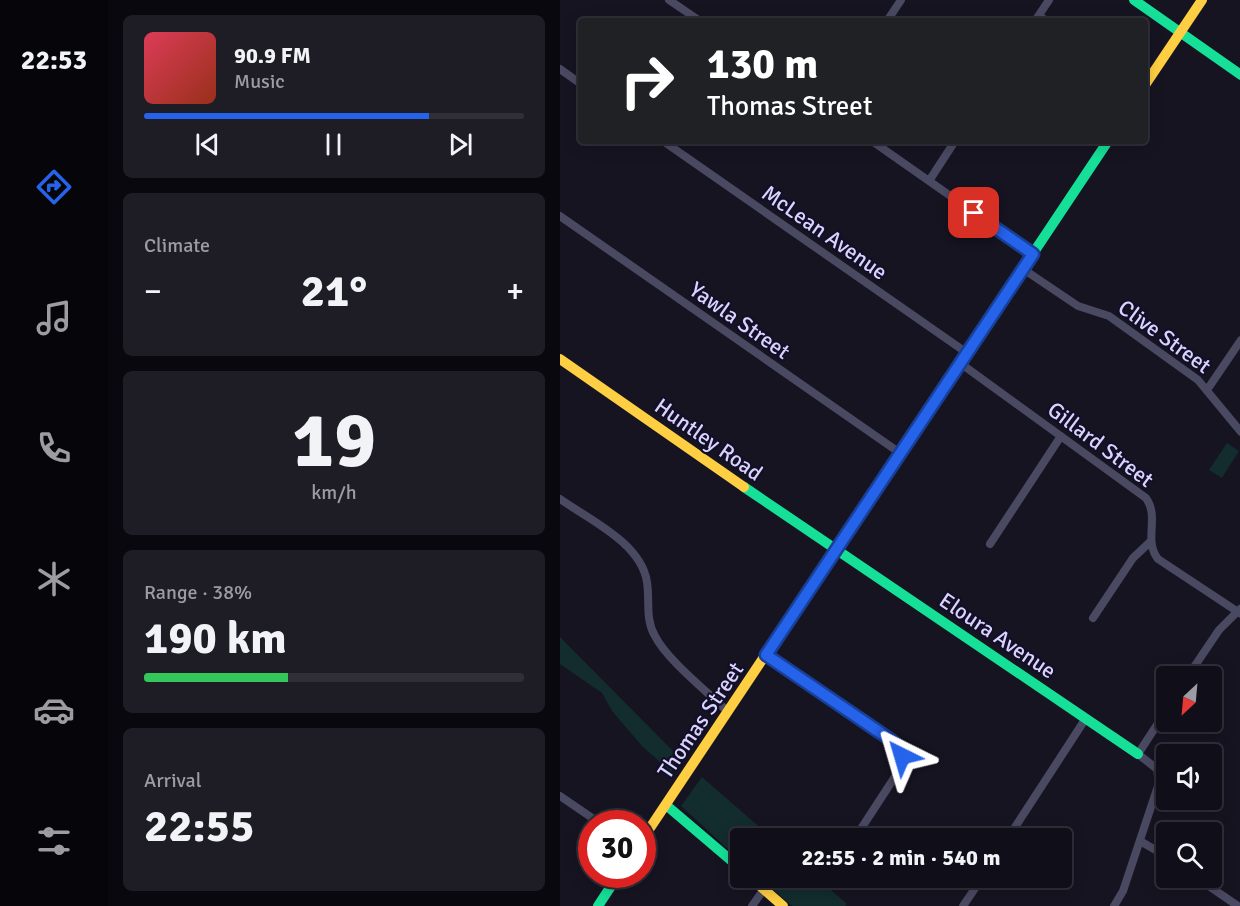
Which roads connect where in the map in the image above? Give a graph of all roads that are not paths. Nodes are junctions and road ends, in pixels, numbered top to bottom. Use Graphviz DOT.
graph roads {
  1 [pos="669,0"];
  2 [pos="1049,0"];
  3 [pos="1134,0"];
  4 [pos="1202,0"];
  5 [pos="897,1"];
  6 [pos="1037,17"];
  7 [pos="696,18"];
  8 [pos="888,18"];
  9 [pos="1180,32"];
  10 [pos="560,69"];
  11 [pos="1241,75"];
  12 [pos="1148,80"];
  13 [pos="578,82"];
  14 [pos="667,144"];
  15 [pos="876,144"];
  16 [pos="953,144"];
  17 [pos="1106,144"];
  18 [pos="929,181"];
  19 [pos="560,216"];
  20 [pos="1033,254"];
  21 [pos="1023,269"];
  22 [pos="1241,340"];
  23 [pos="963,358"];
  24 [pos="560,359"];
  25 [pos="1207,390"];
  26 [pos="1241,432"];
  27 [pos="1061,436"];
  28 [pos="900,453"];
  29 [pos="560,499"];
  30 [pos="1150,542"];
  31 [pos="990,544"];
  32 [pos="836,550"];
  33 [pos="1239,611"];
  34 [pos="1092,618"];
  35 [pos="766,655"];
  36 [pos="1195,666"];
  37 [pos="728,712"];
  38 [pos="1086,718"];
  39 [pos="1156,726"];
  40 [pos="1138,754"];
  41 [pos="560,796"];
  42 [pos="666,805"];
  43 [pos="580,810"];
  44 [pos="656,820"];
  45 [pos="862,828"];
  46 [pos="1014,828"];
  47 [pos="1140,841"];
  48 [pos="1156,850"];
  49 [pos="730,859"];
  50 [pos="610,888"];
  51 [pos="975,888"];
  52 [pos="1212,888"];
  53 [pos="764,889"];
  54 [pos="598,906"];
  55 [pos="752,906"];
  56 [pos="783,906"];
  57 [pos="963,906"];
  58 [pos="1115,906"];
  59 [pos="1238,906"];
  1 -- 7 [label="street"];
  2 -- 6 [label="street"];
  3 -- 9 [label="street"];
  4 -- 9 [label="street"];
  5 -- 8 [label="street"];
  9 -- 11 [label="street"];
  9 -- 12 [label="street"];
  10 -- 13 [label="street"];
  14 -- 23 [label="street, McLean Avenue"];
  15 -- 18 [label="street"];
  16 -- 18 [label="street"];
  17 -- 20 [label="street, Thomas Street"];
  18 -- 20 [label="street"];
  19 -- 28 [label="street, Yawla Street"];
  20 -- 21 [label="street, Thomas Street"];
  21 -- 23 [label="street, Thomas Street"];
  21 -- 25 [label="street, Clive Street"];
  22 -- 25 [label="street"];
  23 -- 27 [label="street, Gillard Street"];
  23 -- 28 [label="street, Thomas Street"];
  24 -- 32 [label="street, Huntley Road"];
  25 -- 26 [label="street, Clive Street"];
  27 -- 30 [label="street, Gillard Street"];
  27 -- 31 [label="street"];
  28 -- 32 [label="street, Thomas Street"];
  29 -- 37 [label="street"];
  30 -- 33 [label="street"];
  30 -- 34 [label="street"];
  32 -- 35 [label="street, Thomas Street"];
  32 -- 38 [label="street, Eloura Avenue"];
  33 -- 36 [label="street"];
  35 -- 37 [label="street, Thomas Street"];
  35 -- 45 [label="street"];
  37 -- 42 [label="street, Thomas Street"];
  38 -- 40 [label="street, Eloura Avenue"];
  38 -- 46 [label="street"];
  39 -- 40 [label="street"];
  40 -- 47 [label="street"];
  41 -- 43 [label="street"];
  42 -- 44 [label="street, Thomas Street"];
  42 -- 49 [label="street"];
  47 -- 48 [label="street"];
  47 -- 58 [label="street"];
  50 -- 54 [label="street"];
  51 -- 57 [label="street"];
  52 -- 59 [label="street"];
  53 -- 55 [label="street"];
  53 -- 56 [label="street"];
}
